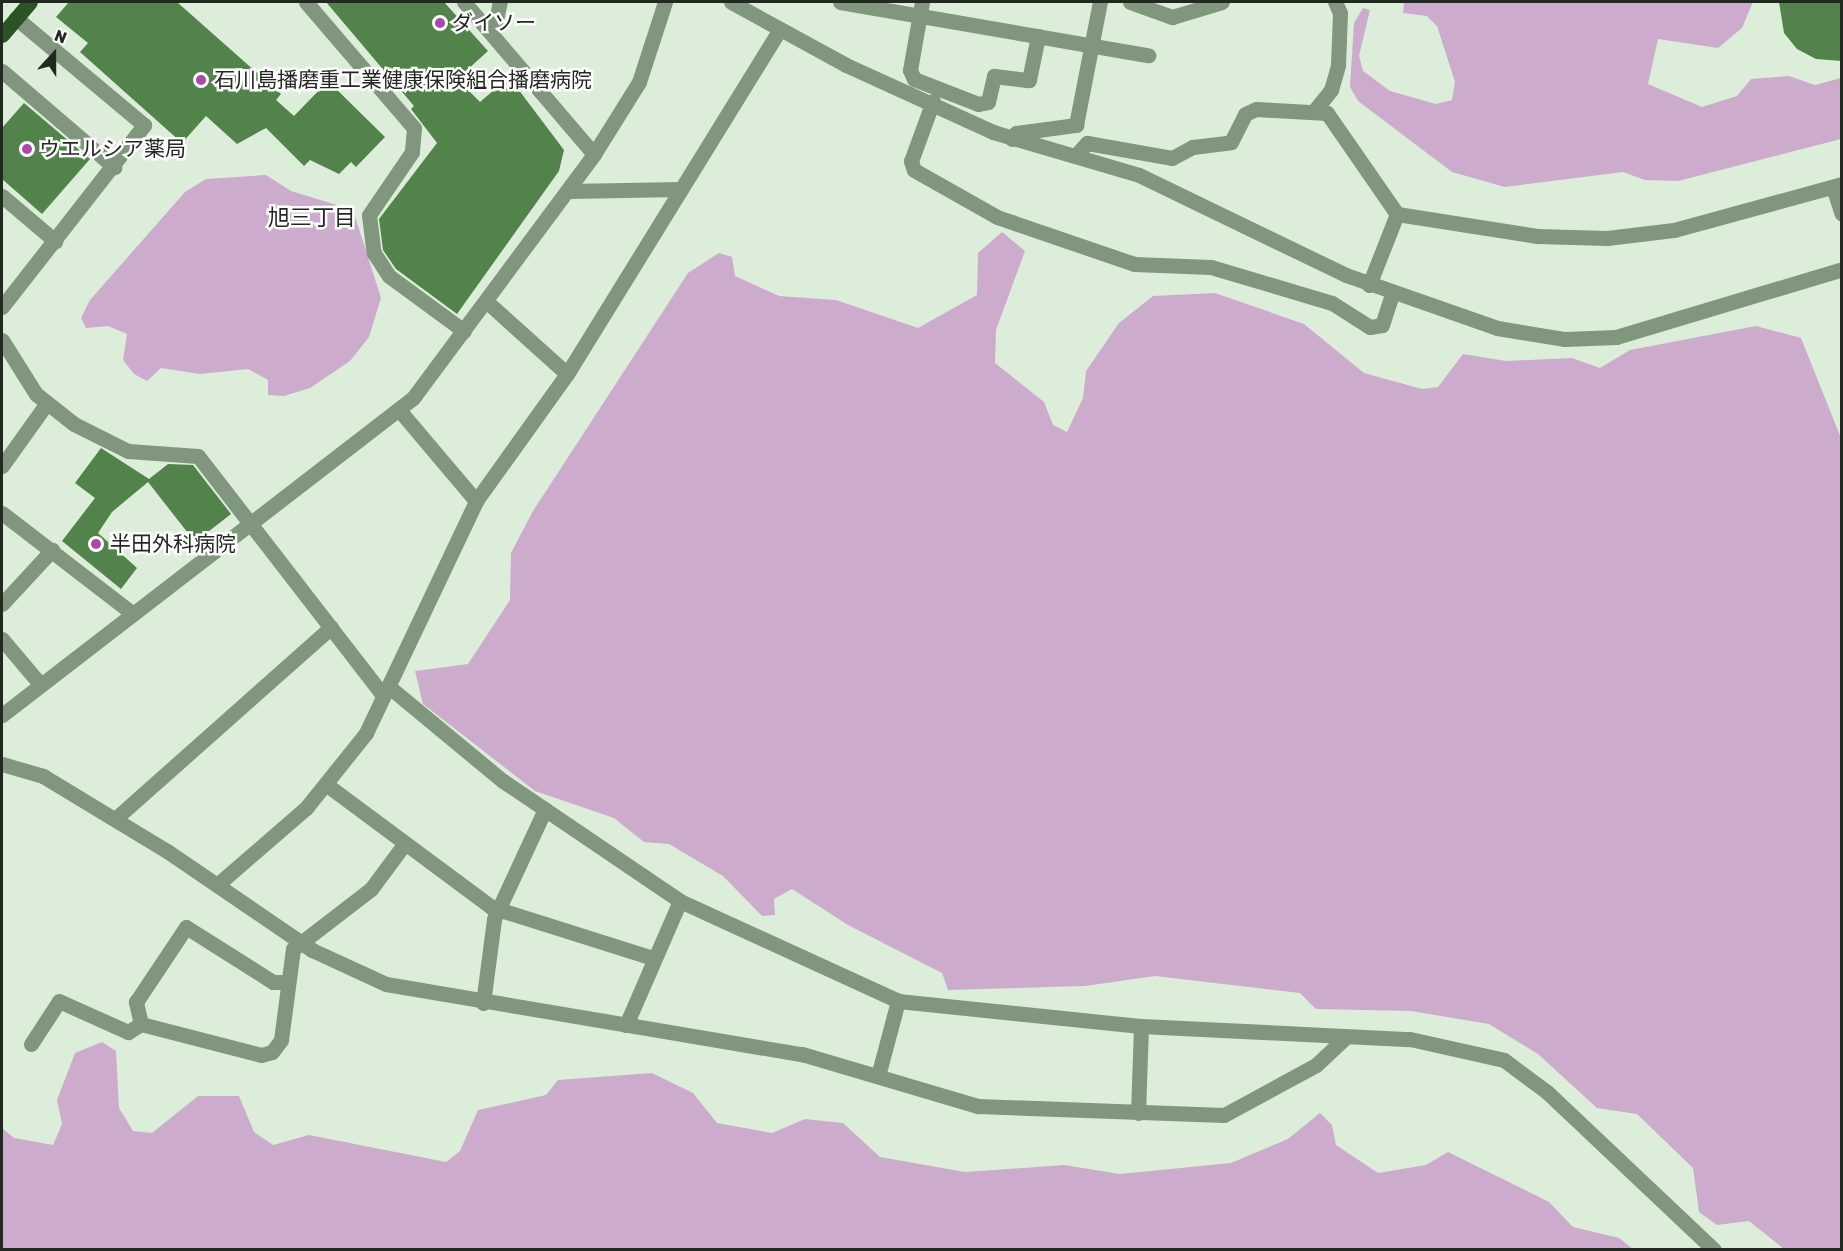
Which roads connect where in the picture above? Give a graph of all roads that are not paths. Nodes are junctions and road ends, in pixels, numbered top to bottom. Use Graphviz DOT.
graph roads {
  1 [pos="30,2"];
  2 [pos="306,2"];
  3 [pos="464,2"];
  4 [pos="500,2"];
  5 [pos="665,2"];
  6 [pos="731,2"];
  7 [pos="840,2"];
  8 [pos="1100,2"];
  9 [pos="1130,2"];
  10 [pos="1222,2"];
  11 [pos="1335,2"];
  12 [pos="1191,7"];
  13 [pos="921,8"];
  14 [pos="16,18"];
  15 [pos="779,31"];
  16 [pos="493,34"];
  17 [pos="2,35"];
  18 [pos="1038,36"];
  19 [pos="1093,46"];
  20 [pos="1148,55"];
  21 [pos="2,70"];
  22 [pos="933,101"];
  23 [pos="1314,111"];
  24 [pos="1012,139"];
  25 [pos="594,154"];
  26 [pos="1077,154"];
  27 [pos="114,167"];
  28 [pos="1837,185"];
  29 [pos="681,189"];
  30 [pos="568,191"];
  31 [pos="2,196"];
  32 [pos="1397,214"];
  33 [pos="1842,214"];
  34 [pos="55,241"];
  35 [pos="1842,269"];
  36 [pos="1369,285"];
  37 [pos="1392,294"];
  38 [pos="486,301"];
  39 [pos="2,307"];
  40 [pos="464,331"];
  41 [pos="2,340"];
  42 [pos="567,375"];
  43 [pos="47,404"];
  44 [pos="400,411"];
  45 [pos="2,466"];
  46 [pos="476,501"];
  47 [pos="2,513"];
  48 [pos="252,524"];
  49 [pos="52,550"];
  50 [pos="2,604"];
  51 [pos="133,614"];
  52 [pos="331,627"];
  53 [pos="2,639"];
  54 [pos="40,684"];
  55 [pos="386,690"];
  56 [pos="2,715"];
  57 [pos="2,764"];
  58 [pos="327,785"];
  59 [pos="545,809"];
  60 [pos="115,819"];
  61 [pos="405,843"];
  62 [pos="217,885"];
  63 [pos="680,901"];
  64 [pos="497,910"];
  65 [pos="299,942"];
  66 [pos="653,958"];
  67 [pos="286,982"];
  68 [pos="898,1001"];
  69 [pos="483,1003"];
  70 [pos="141,1024"];
  71 [pos="626,1025"];
  72 [pos="1141,1026"];
  73 [pos="1347,1036"];
  74 [pos="31,1044"];
  75 [pos="878,1076"];
  76 [pos="1138,1113"];
  77 [pos="1714,1250"];
  1 -- 14 [label="main road"];
  2 -- 40 [label="street"];
  3 -- 16 [label="street"];
  4 -- 16 [label="street"];
  5 -- 25 [label="street"];
  6 -- 15 [label="street"];
  7 -- 13 [label="street"];
  8 -- 19 [label="street"];
  9 -- 12 [label="street"];
  10 -- 12 [label="street"];
  11 -- 23 [label="street"];
  13 -- 18 [label="street"];
  13 -- 18 [label="street"];
  14 -- 17 [label="main road"];
  14 -- 27 [label="street"];
  15 -- 22 [label="street"];
  15 -- 29 [label="street"];
  16 -- 25 [label="street"];
  18 -- 19 [label="street"];
  19 -- 20 [label="street"];
  19 -- 24 [label="street"];
  21 -- 27 [label="street"];
  22 -- 24 [label="street"];
  22 -- 37 [label="street"];
  23 -- 26 [label="street"];
  23 -- 32 [label="street"];
  24 -- 26 [label="street"];
  25 -- 30 [label="street"];
  26 -- 36 [label="street"];
  27 -- 34 [label="street"];
  28 -- 32 [label="street"];
  28 -- 33 [label="street"];
  29 -- 30 [label="street"];
  29 -- 42 [label="street"];
  30 -- 38 [label="street"];
  31 -- 34 [label="street"];
  32 -- 36 [label="street"];
  34 -- 39 [label="street"];
  35 -- 37 [label="street"];
  36 -- 37 [label="street"];
  38 -- 40 [label="street"];
  38 -- 42 [label="street"];
  40 -- 44 [label="street"];
  41 -- 43 [label="street"];
  42 -- 46 [label="street"];
  43 -- 45 [label="street"];
  43 -- 48 [label="street"];
  44 -- 46 [label="street"];
  44 -- 48 [label="street"];
  46 -- 55 [label="street"];
  47 -- 49 [label="street"];
  48 -- 51 [label="street"];
  48 -- 52 [label="street"];
  49 -- 50 [label="street"];
  49 -- 51 [label="street"];
  51 -- 54 [label="street"];
  52 -- 55 [label="street"];
  52 -- 60 [label="street"];
  53 -- 54 [label="street"];
  54 -- 56 [label="street"];
  55 -- 58 [label="street"];
  55 -- 59 [label="street"];
  57 -- 60 [label="street"];
  58 -- 61 [label="street"];
  58 -- 62 [label="street"];
  59 -- 63 [label="street"];
  59 -- 64 [label="street"];
  60 -- 62 [label="street"];
  61 -- 64 [label="street"];
  61 -- 65 [label="street"];
  62 -- 65 [label="street"];
  63 -- 66 [label="street"];
  63 -- 68 [label="street"];
  64 -- 66 [label="street"];
  64 -- 69 [label="street"];
  65 -- 67 [label="street"];
  65 -- 69 [label="street"];
  66 -- 71 [label="street"];
  67 -- 70 [label="street"];
  67 -- 70 [label="street"];
  68 -- 72 [label="street"];
  68 -- 75 [label="street"];
  69 -- 71 [label="street"];
  70 -- 74 [label="street"];
  71 -- 75 [label="street"];
  72 -- 73 [label="street"];
  72 -- 76 [label="street"];
  73 -- 76 [label="street"];
  73 -- 77 [label="street"];
  75 -- 76 [label="street"];
}
